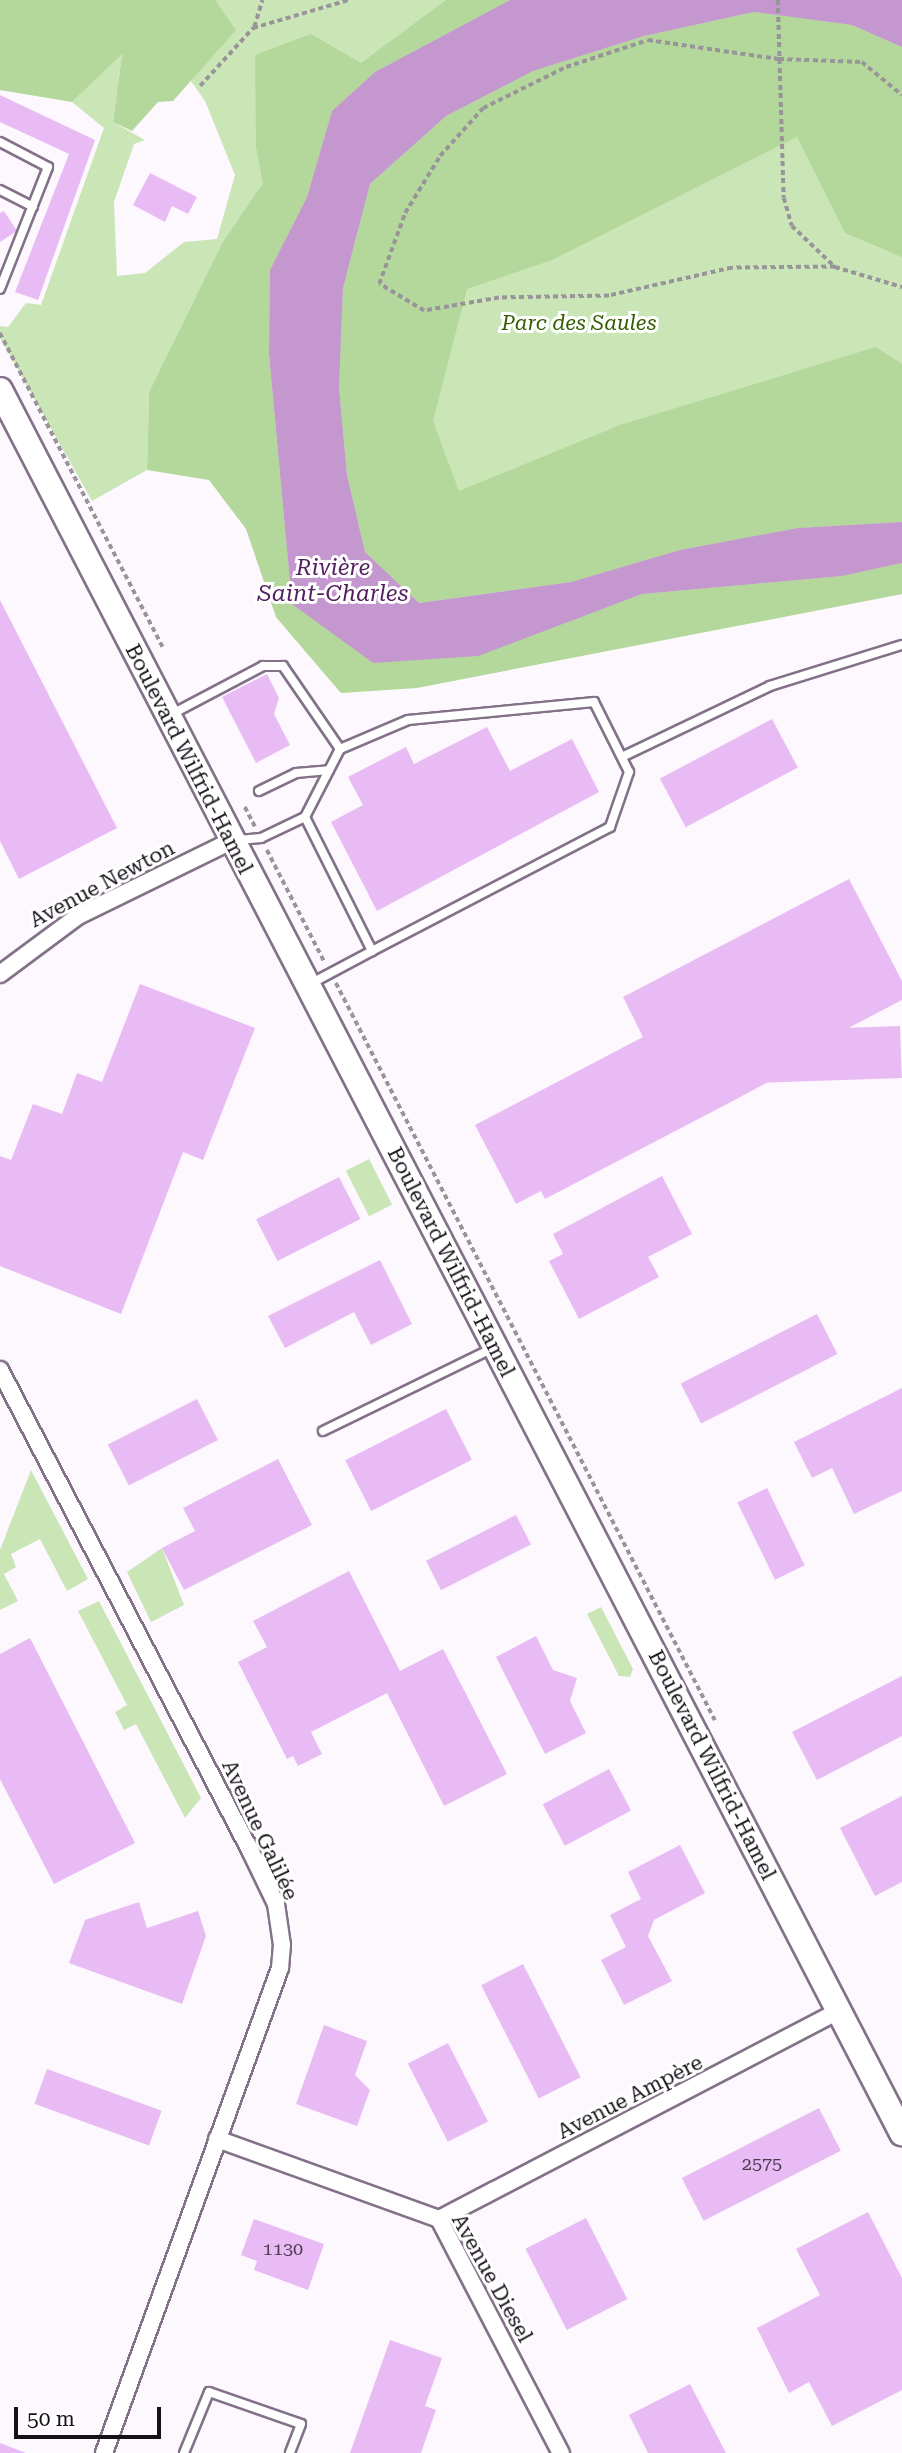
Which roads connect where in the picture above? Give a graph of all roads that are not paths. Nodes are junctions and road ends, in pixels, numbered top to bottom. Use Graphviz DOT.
graph roads {
  1 [pos="0,142"];
  2 [pos="0,190"];
  3 [pos="33,207"];
  4 [pos="0,289"];
  5 [pos="0,390"];
  6 [pos="902,645"];
  7 [pos="167,717"];
  8 [pos="340,749"];
  9 [pos="622,757"];
  10 [pos="329,770"];
  11 [pos="259,791"];
  12 [pos="305,817"];
  13 [pos="231,841"];
  14 [pos="372,951"];
  15 [pos="0,974"];
  16 [pos="308,986"];
  17 [pos="495,1347"];
  18 [pos="0,1370"];
  19 [pos="323,1431"];
  20 [pos="839,2011"];
  21 [pos="902,2133"];
  22 [pos="217,2139"];
  23 [pos="439,2219"];
  24 [pos="104,2453"];
  25 [pos="184,2453"];
  26 [pos="290,2453"];
  27 [pos="561,2453"];
  1 -- 3 [label="lane"];
  2 -- 3 [label="lane"];
  3 -- 4 [label="lane"];
  5 -- 7 [label="main road, Boulevard Wilfrid-Hamel"];
  6 -- 9 [label="lane"];
  7 -- 8 [label="lane"];
  7 -- 13 [label="main road, Boulevard Wilfrid-Hamel"];
  8 -- 9 [label="lane"];
  8 -- 10 [label="lane"];
  9 -- 14 [label="lane"];
  10 -- 11 [label="lane"];
  10 -- 12 [label="lane"];
  12 -- 13 [label="lane"];
  12 -- 14 [label="lane"];
  13 -- 15 [label="street, Avenue Newton"];
  13 -- 16 [label="main road, Boulevard Wilfrid-Hamel"];
  14 -- 16 [label="lane"];
  16 -- 17 [label="main road, Boulevard Wilfrid-Hamel"];
  17 -- 19 [label="lane"];
  17 -- 20 [label="main road, Boulevard Wilfrid-Hamel"];
  18 -- 22 [label="street, Avenue Galilée"];
  20 -- 21 [label="main road, Boulevard Wilfrid-Hamel"];
  20 -- 23 [label="street, Avenue Ampère"];
  22 -- 23 [label="street, Avenue Diesel"];
  22 -- 24 [label="street, Avenue Galilée"];
  23 -- 27 [label="street, Avenue Diesel"];
  25 -- 26 [label="lane"];
}
